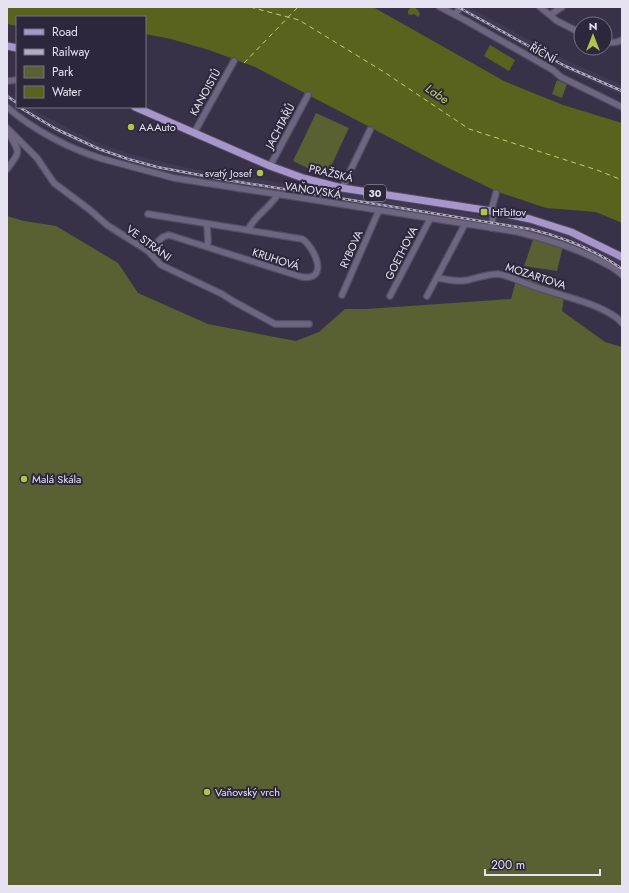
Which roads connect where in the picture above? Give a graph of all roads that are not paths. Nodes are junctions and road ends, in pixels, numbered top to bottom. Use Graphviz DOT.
graph roads {
  1 [pos="440,7"];
  2 [pos="460,7"];
  3 [pos="540,7"];
  4 [pos="562,7"];
  5 [pos="455,15"];
  6 [pos="550,15"];
  7 [pos="573,29"];
  8 [pos="234,61"];
  9 [pos="308,95"];
  10 [pos="7,106"];
  11 [pos="622,107"];
  12 [pos="137,108"];
  13 [pos="8,128"];
  14 [pos="370,130"];
  15 [pos="194,133"];
  16 [pos="270,166"];
  17 [pos="7,169"];
  18 [pos="342,188"];
  19 [pos="496,193"];
  20 [pos="278,194"];
  21 [pos="379,210"];
  22 [pos="493,211"];
  23 [pos="148,214"];
  24 [pos="430,219"];
  25 [pos="207,224"];
  26 [pos="465,224"];
  27 [pos="491,228"];
  28 [pos="248,230"];
  29 [pos="207,247"];
  30 [pos="148,251"];
  31 [pos="622,257"];
  32 [pos="622,275"];
  33 [pos="438,278"];
  34 [pos="342,295"];
  35 [pos="390,296"];
  36 [pos="427,296"];
  37 [pos="622,323"];
  38 [pos="309,324"];
  1 -- 5 [label="street, ŘÍČNÍ"];
  2 -- 5 [label="street"];
  3 -- 6 [label="street"];
  4 -- 6 [label="street"];
  5 -- 11 [label="street, ŘÍČNÍ"];
  6 -- 7 [label="street"];
  8 -- 15 [label="street, KANOISTŮ"];
  9 -- 16 [label="street, JACHTAŘŮ"];
  10 -- 20 [label="street, VAŇOVSKÁ"];
  12 -- 15 [label="main road, PRAŽSKÁ / 30"];
  13 -- 17 [label="street"];
  13 -- 30 [label="street, VE STRÁNI"];
  14 -- 18 [label="street"];
  15 -- 16 [label="main road, PRAŽSKÁ / 30"];
  16 -- 18 [label="main road, PRAŽSKÁ / 30"];
  18 -- 22 [label="main road, PRAŽSKÁ / 30"];
  19 -- 22 [label="street"];
  20 -- 21 [label="street, VAŇOVSKÁ"];
  20 -- 28 [label="street"];
  21 -- 24 [label="street, VAŇOVSKÁ"];
  21 -- 34 [label="street, RYBOVA"];
  22 -- 27 [label="street"];
  22 -- 31 [label="main road, PRAŽSKÁ / 30"];
  23 -- 25 [label="street, KRUHOVÁ"];
  24 -- 26 [label="street, VAŇOVSKÁ"];
  24 -- 35 [label="street, GOETHOVA"];
  25 -- 28 [label="street, KRUHOVÁ"];
  25 -- 29 [label="street"];
  26 -- 27 [label="street, VAŇOVSKÁ"];
  26 -- 33 [label="street"];
  27 -- 32 [label="street, VAŇOVSKÁ"];
  28 -- 29 [label="street, KRUHOVÁ"];
  29 -- 30 [label="street, KRUHOVÁ"];
  30 -- 38 [label="street, VE STRÁNI"];
  33 -- 36 [label="street"];
  33 -- 37 [label="street, MOZARTOVA"];
}
